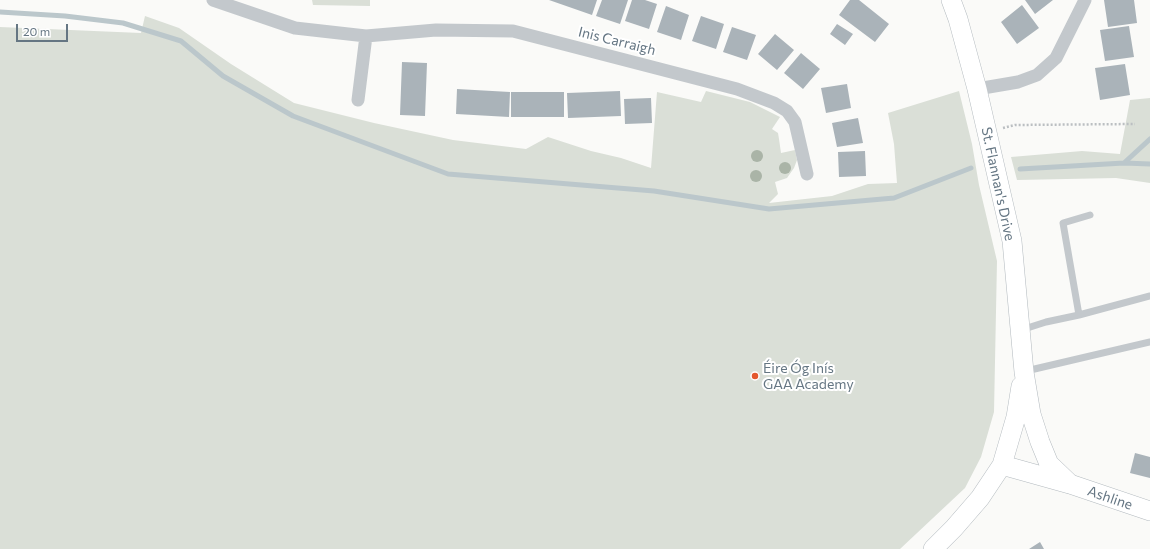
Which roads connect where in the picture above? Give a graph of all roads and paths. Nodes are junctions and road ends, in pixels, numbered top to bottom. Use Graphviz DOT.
graph roads {
  1 [pos="213,0"];
  2 [pos="951,0"];
  3 [pos="1085,0"];
  4 [pos="366,36"];
  5 [pos="977,89"];
  6 [pos="358,100"];
  7 [pos="1135,124"];
  8 [pos="987,132"];
  9 [pos="807,174"];
  10 [pos="1090,215"];
  11 [pos="1150,296"];
  12 [pos="1079,315"];
  13 [pos="1020,330"];
  14 [pos="1150,342"];
  15 [pos="1024,372"];
  16 [pos="1002,465"];
  17 [pos="1070,484"];
  18 [pos="1150,511"];
  19 [pos="933,549"];
  1 -- 4 [label="street, Inis Carraigh"];
  2 -- 5 [label="street, St. Flannan's Drive"];
  3 -- 5 [label="street"];
  4 -- 6 [label="street"];
  4 -- 9 [label="street, Inis Carraigh"];
  5 -- 8 [label="street, St. Flannan's Drive"];
  7 -- 8 [label="path"];
  8 -- 13 [label="street, St. Flannan's Drive"];
  10 -- 12 [label="lane"];
  11 -- 12 [label="lane"];
  12 -- 13 [label="lane"];
  13 -- 15 [label="street, St. Flannan's Drive"];
  14 -- 15 [label="lane"];
  15 -- 16 [label="street"];
  15 -- 17 [label="street"];
  16 -- 17 [label="street, Ashline"];
  16 -- 19 [label="street"];
  17 -- 18 [label="street, Ashline"];
}
